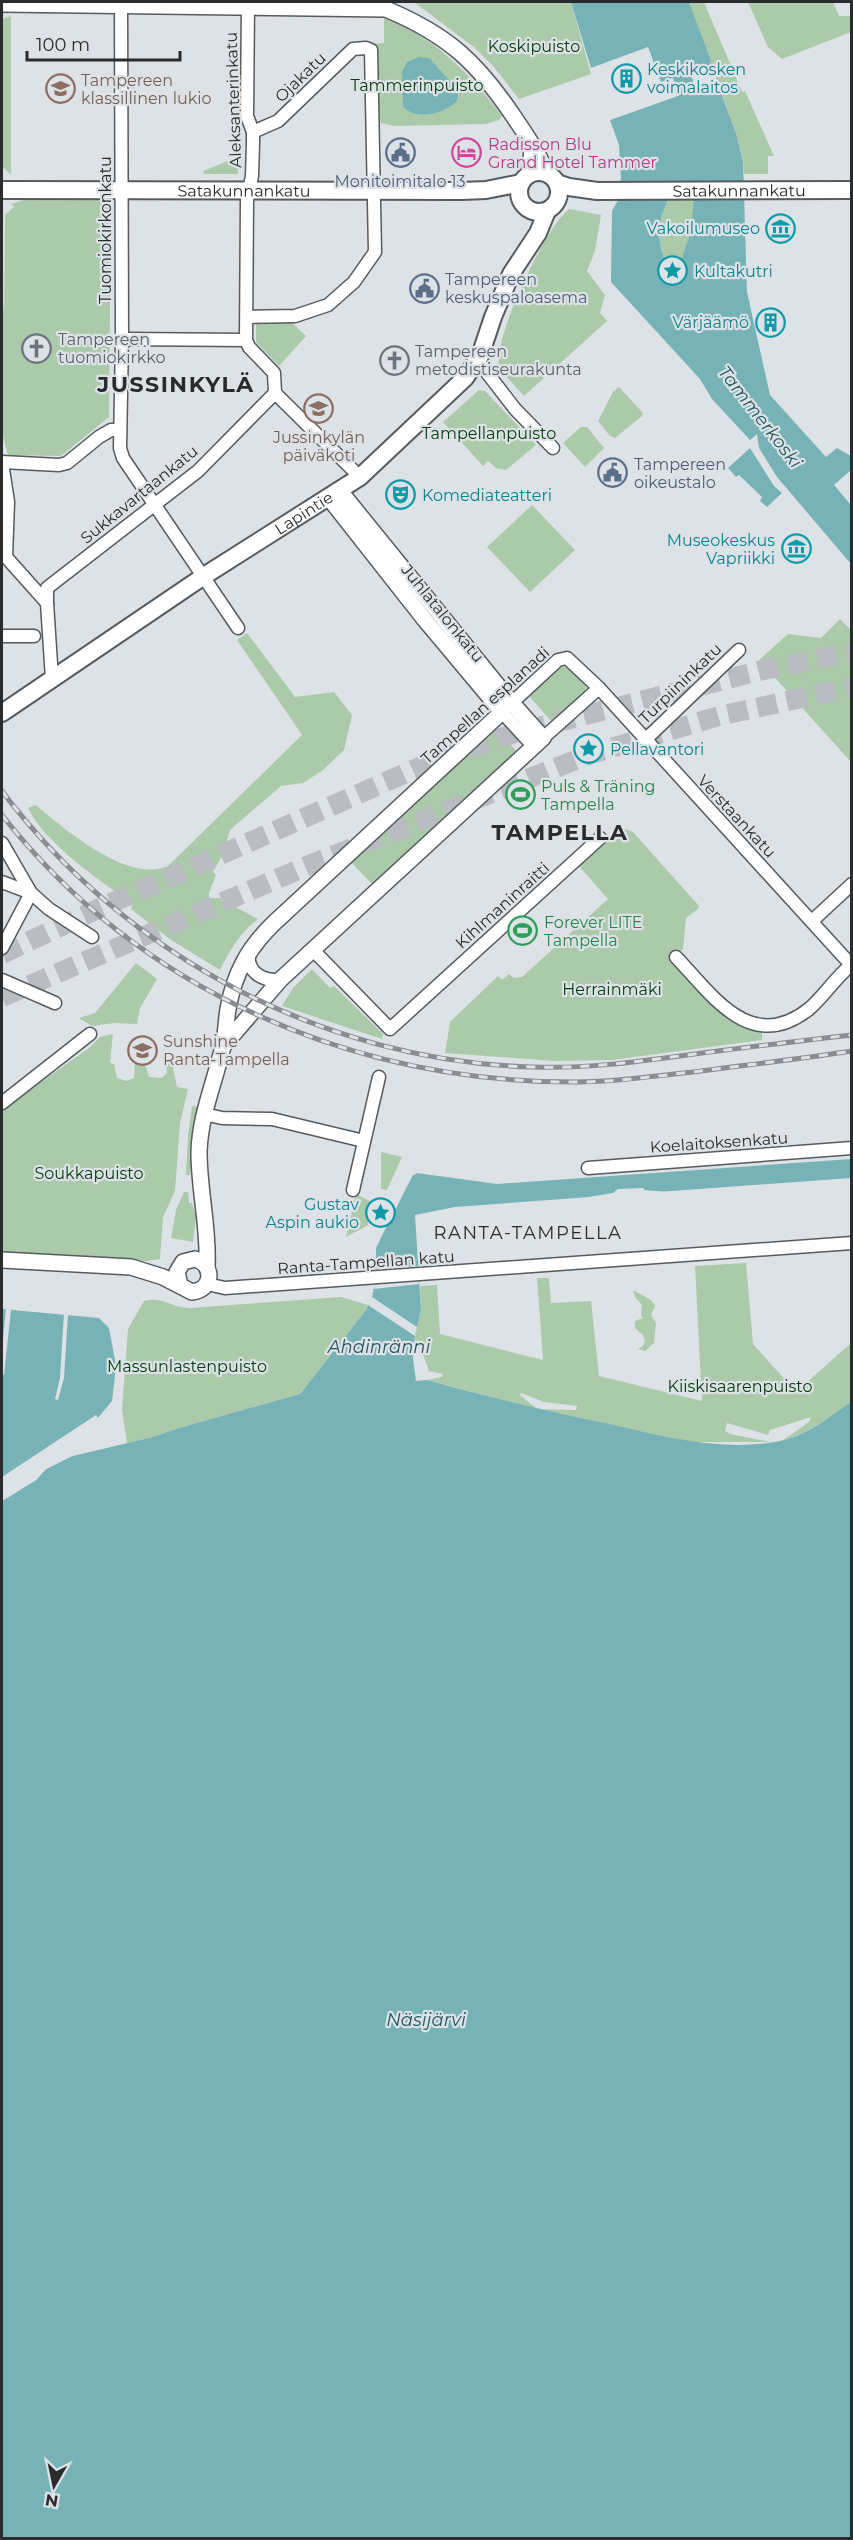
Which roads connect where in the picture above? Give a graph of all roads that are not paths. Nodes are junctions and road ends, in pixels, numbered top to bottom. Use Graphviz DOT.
graph roads {
  1 [pos="396,2"];
  2 [pos="2,4"];
  3 [pos="121,4"];
  4 [pos="248,4"];
  5 [pos="379,4"];
  6 [pos="421,24"];
  7 [pos="253,132"];
  8 [pos="538,178"];
  9 [pos="121,189"];
  10 [pos="2,190"];
  11 [pos="249,190"];
  12 [pos="486,190"];
  13 [pos="852,190"];
  14 [pos="375,191"];
  15 [pos="597,191"];
  16 [pos="523,205"];
  17 [pos="551,208"];
  18 [pos="530,243"];
  19 [pos="247,317"];
  20 [pos="122,339"];
  21 [pos="246,340"];
  22 [pos="478,361"];
  23 [pos="275,393"];
  24 [pos="120,430"];
  25 [pos="553,448"];
  26 [pos="2,463"];
  27 [pos="360,477"];
  28 [pos="335,495"];
  29 [pos="155,505"];
  30 [pos="4,557"];
  31 [pos="204,576"];
  32 [pos="47,603"];
  33 [pos="238,628"];
  34 [pos="2,636"];
  35 [pos="34,636"];
  36 [pos="739,650"];
  37 [pos="52,679"];
  38 [pos="599,688"];
  39 [pos="507,707"];
  40 [pos="2,713"];
  41 [pos="645,740"];
  42 [pos="538,742"];
  43 [pos="600,838"];
  44 [pos="2,843"];
  45 [pos="2,882"];
  46 [pos="852,884"];
  47 [pos="31,893"];
  48 [pos="812,921"];
  49 [pos="92,937"];
  50 [pos="2,948"];
  51 [pos="249,952"];
  52 [pos="316,953"];
  53 [pos="676,957"];
  54 [pos="851,966"];
  55 [pos="2,980"];
  56 [pos="280,980"];
  57 [pos="55,1003"];
  58 [pos="90,1034"];
  59 [pos="224,1044"];
  60 [pos="379,1077"];
  61 [pos="2,1103"];
  62 [pos="204,1114"];
  63 [pos="364,1141"];
  64 [pos="852,1149"];
  65 [pos="588,1168"];
  66 [pos="353,1190"];
  67 [pos="203,1221"];
  68 [pos="852,1243"];
  69 [pos="2,1260"];
  70 [pos="187,1260"];
  71 [pos="207,1266"];
  72 [pos="131,1267"];
  73 [pos="207,1284"];
  74 [pos="180,1285"];
  1 -- 6 [label="street"];
  2 -- 3 [label="street"];
  3 -- 4 [label="street"];
  3 -- 9 [label="street, Tuomiokirkonkatu"];
  4 -- 5 [label="street"];
  4 -- 7 [label="street, Aleksanterinkatu"];
  5 -- 6 [label="street"];
  6 -- 8 [label="street"];
  7 -- 11 [label="street, Aleksanterinkatu"];
  7 -- 14 [label="street, Ojakatu"];
  8 -- 12 [label="main road, Satakunnankatu"];
  8 -- 15 [label="main road, Satakunnankatu"];
  8 -- 16 [label="main road"];
  8 -- 17 [label="main road"];
  9 -- 10 [label="main road, Satakunnankatu"];
  9 -- 11 [label="main road, Satakunnankatu"];
  9 -- 20 [label="street, Tuomiokirkonkatu"];
  11 -- 14 [label="main road, Satakunnankatu"];
  11 -- 19 [label="street, Aleksanterinkatu"];
  12 -- 14 [label="main road, Satakunnankatu"];
  12 -- 16 [label="main road, Satakunnankatu"];
  13 -- 15 [label="main road, Satakunnankatu"];
  14 -- 19 [label="street"];
  15 -- 17 [label="main road, Satakunnankatu"];
  16 -- 17 [label="main road"];
  16 -- 18 [label="main road"];
  17 -- 18 [label="main road, Lapintie"];
  18 -- 22 [label="main road, Lapintie"];
  19 -- 21 [label="street, Aleksanterinkatu"];
  20 -- 21 [label="street"];
  20 -- 24 [label="street, Tuomiokirkonkatu"];
  21 -- 23 [label="street"];
  22 -- 25 [label="street"];
  22 -- 27 [label="main road, Lapintie"];
  23 -- 27 [label="street"];
  23 -- 29 [label="street, Sukkavartaankatu"];
  24 -- 26 [label="street"];
  24 -- 29 [label="street, Tuomiokirkonkatu"];
  26 -- 30 [label="street"];
  27 -- 28 [label="main road, Lapintie"];
  28 -- 31 [label="main road, Lapintie"];
  28 -- 39 [label="street, Juhlatalonkatu"];
  29 -- 31 [label="street, Tuomiokirkonkatu"];
  29 -- 32 [label="street, Sukkavartaankatu"];
  30 -- 32 [label="street"];
  31 -- 33 [label="street, Tuomiokirkonkatu"];
  31 -- 37 [label="main road, Lapintie"];
  32 -- 37 [label="street"];
  34 -- 35 [label="street"];
  36 -- 41 [label="street, Turpiininkatu"];
  37 -- 40 [label="main road, Lapintie"];
  38 -- 39 [label="street, Tampellan esplanadi"];
  38 -- 41 [label="street, Verstaankatu"];
  38 -- 42 [label="street, Tampellan esplanadi"];
  39 -- 42 [label="street, Juhlatalonkatu"];
  39 -- 51 [label="street, Tampellan esplanadi"];
  41 -- 48 [label="street, Verstaankatu"];
  42 -- 52 [label="street, Tampellan esplanadi"];
  43 -- 52 [label="street, Kihlmaninraitti"];
  44 -- 47 [label="street"];
  45 -- 47 [label="street"];
  46 -- 48 [label="street"];
  47 -- 49 [label="street"];
  47 -- 50 [label="street"];
  48 -- 54 [label="street, Verstaankatu"];
  51 -- 56 [label="street"];
  51 -- 59 [label="street, Tampellan esplanadi"];
  52 -- 56 [label="street, Tampellan esplanadi"];
  53 -- 54 [label="street"];
  55 -- 57 [label="street"];
  56 -- 59 [label="street, Tampellan esplanadi"];
  58 -- 61 [label="street"];
  59 -- 62 [label="street, Tampellan esplanadi"];
  60 -- 63 [label="street"];
  62 -- 63 [label="street"];
  62 -- 67 [label="street, Tampellan esplanadi"];
  63 -- 66 [label="street"];
  64 -- 65 [label="street, Koelaitoksenkatu"];
  67 -- 70 [label="street, Tampellan esplanadi"];
  67 -- 71 [label="street, Tampellan esplanadi"];
  68 -- 73 [label="street, Ranta-Tampellan katu"];
  69 -- 72 [label="street"];
  70 -- 71 [label="street"];
  70 -- 72 [label="street"];
  70 -- 74 [label="street"];
  71 -- 73 [label="street"];
  72 -- 74 [label="street"];
  73 -- 74 [label="street"];
}
